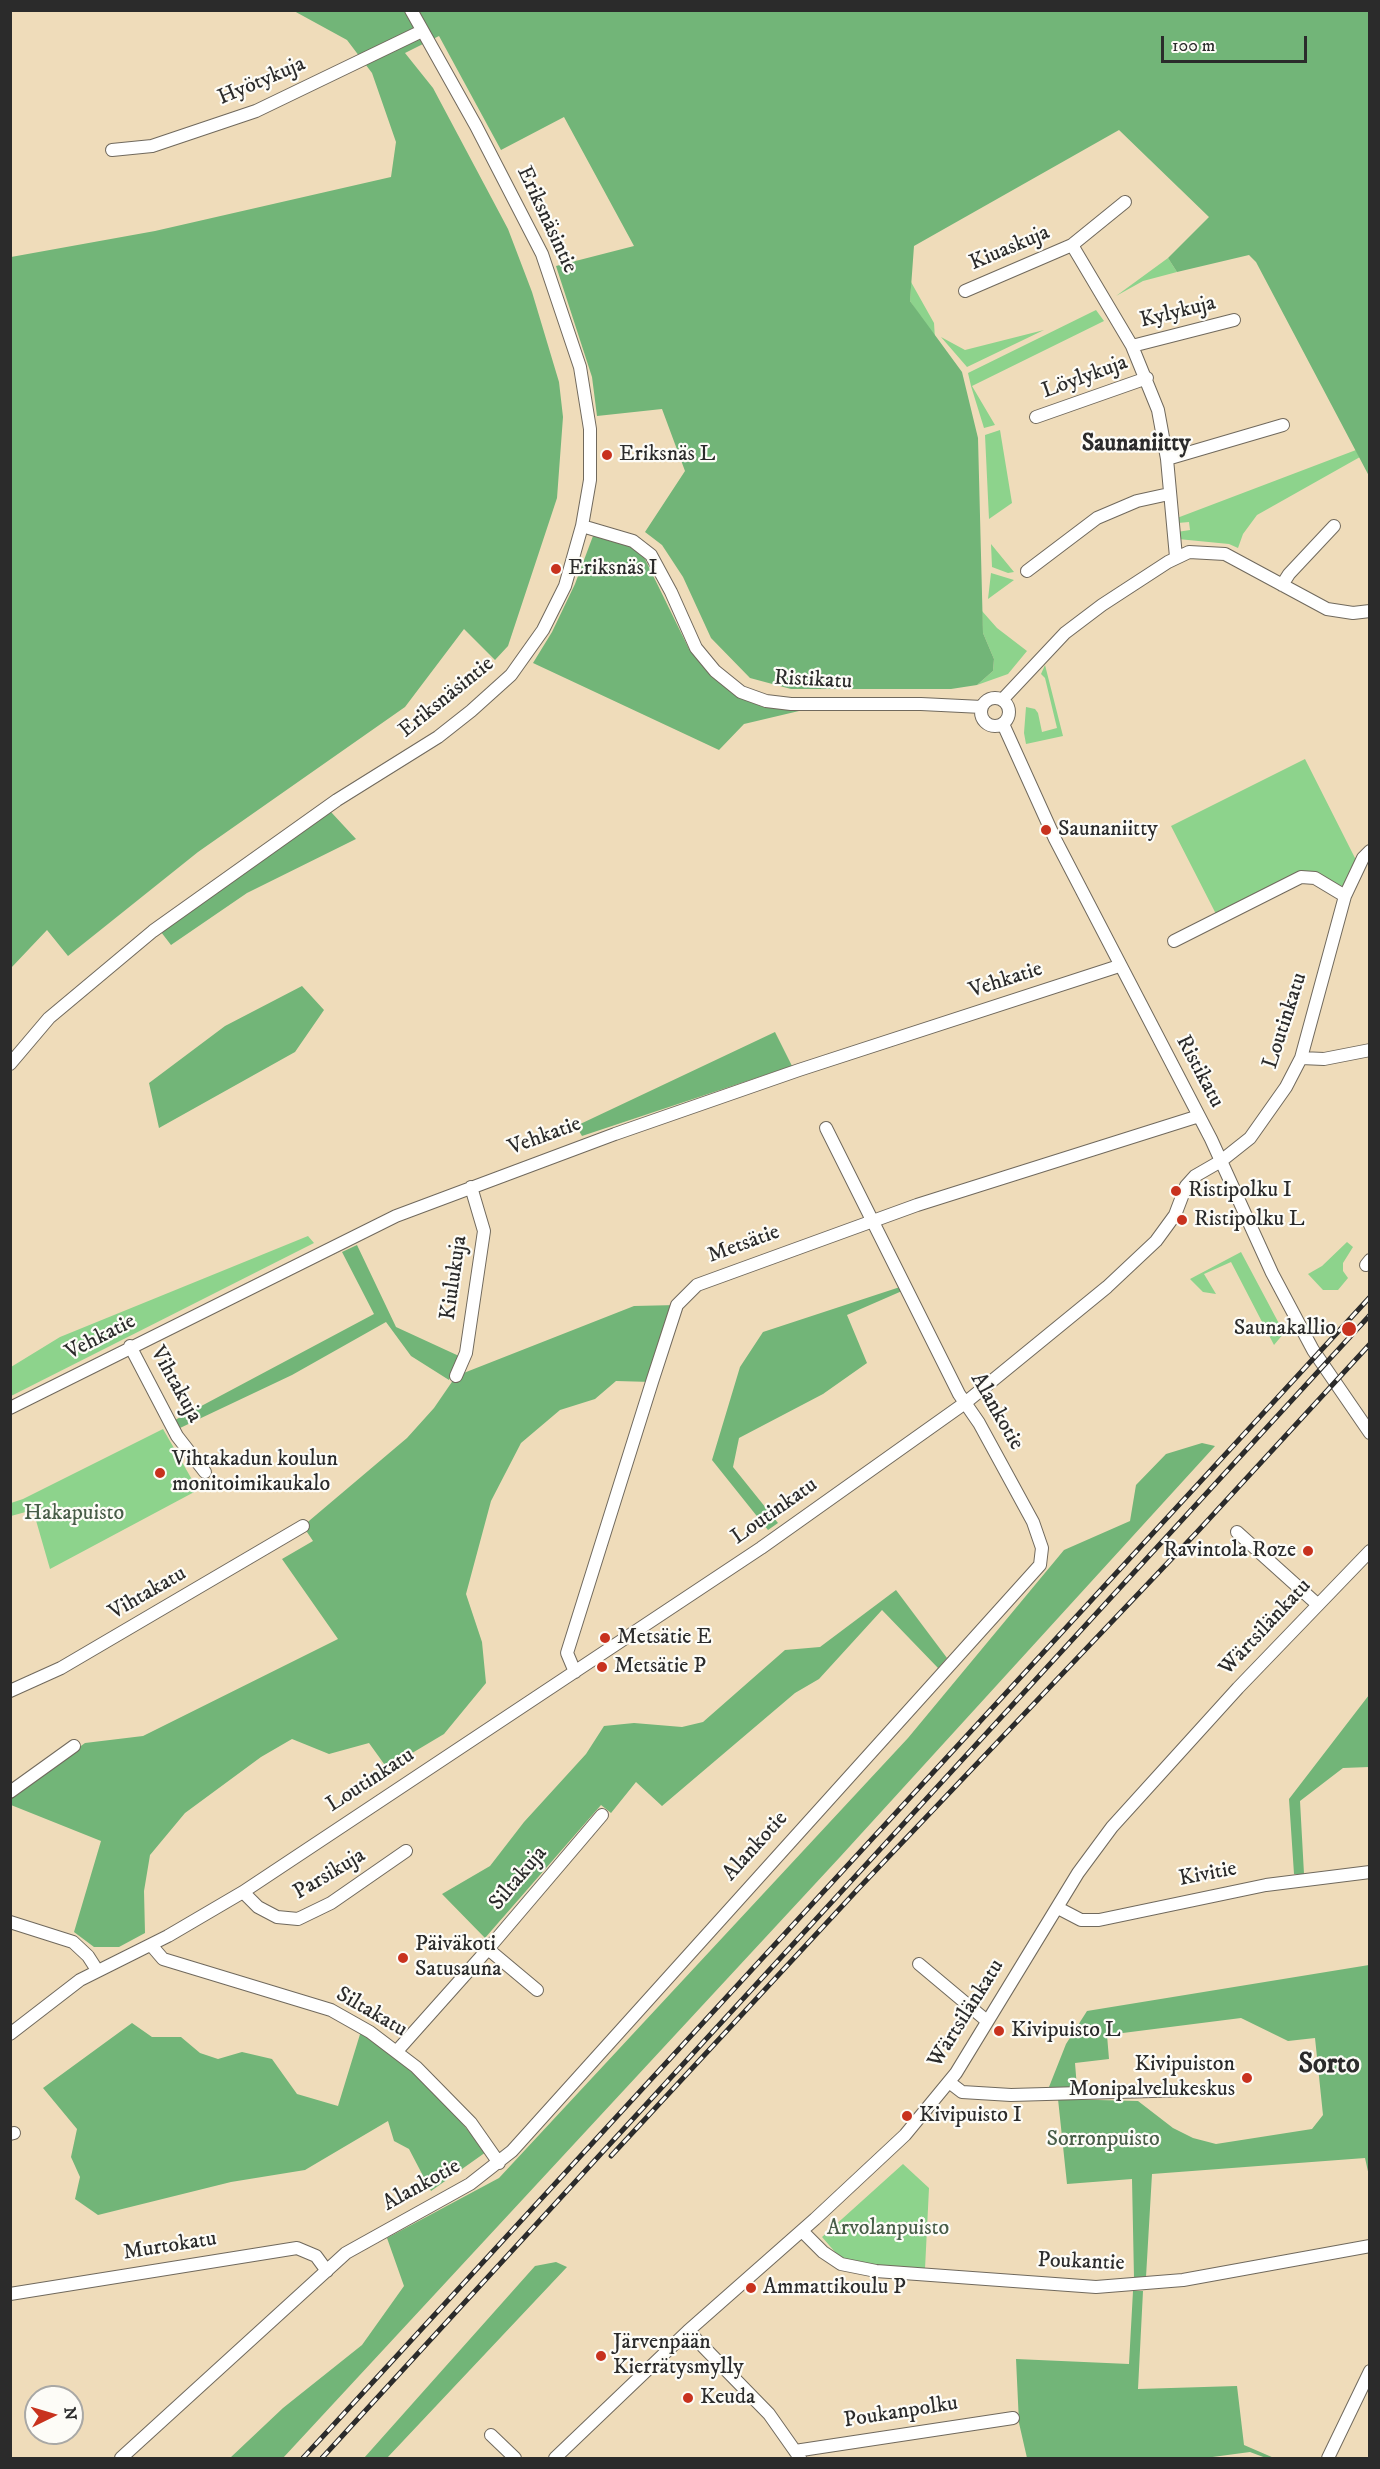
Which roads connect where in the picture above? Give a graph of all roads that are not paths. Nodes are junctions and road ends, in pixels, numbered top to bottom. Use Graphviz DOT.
graph roads {
  1 [pos="411,10"];
  2 [pos="422,31"];
  3 [pos="112,150"];
  4 [pos="1125,202"];
  5 [pos="1072,245"];
  6 [pos="965,291"];
  7 [pos="1234,320"];
  8 [pos="1132,346"];
  9 [pos="1147,378"];
  10 [pos="1036,417"];
  11 [pos="1283,424"];
  12 [pos="1167,459"];
  13 [pos="1169,494"];
  14 [pos="582,526"];
  15 [pos="1335,526"];
  16 [pos="1176,557"];
  17 [pos="1027,572"];
  18 [pos="1282,585"];
  19 [pos="1370,610"];
  20 [pos="1002,700"];
  21 [pos="982,708"];
  22 [pos="1003,724"];
  23 [pos="1370,851"];
  24 [pos="1345,896"];
  25 [pos="1174,941"];
  26 [pos="1119,966"];
  27 [pos="1370,1050"];
  28 [pos="1301,1058"];
  29 [pos="10,1064"];
  30 [pos="1199,1116"];
  31 [pos="826,1128"];
  32 [pos="1221,1161"];
  33 [pos="471,1186"];
  34 [pos="872,1222"];
  35 [pos="130,1347"];
  36 [pos="456,1376"];
  37 [pos="965,1402"];
  38 [pos="10,1408"];
  39 [pos="1370,1432"];
  40 [pos="205,1472"];
  41 [pos="303,1526"];
  42 [pos="1237,1532"];
  43 [pos="1370,1551"];
  44 [pos="1317,1604"];
  45 [pos="575,1672"];
  46 [pos="10,1691"];
  47 [pos="74,1746"];
  48 [pos="10,1792"];
  49 [pos="602,1815"];
  50 [pos="406,1851"];
  51 [pos="1370,1872"];
  52 [pos="243,1892"];
  53 [pos="1058,1908"];
  54 [pos="10,1922"];
  55 [pos="151,1945"];
  56 [pos="488,1949"];
  57 [pos="919,1964"];
  58 [pos="97,1970"];
  59 [pos="537,1990"];
  60 [pos="987,2021"];
  61 [pos="10,2034"];
  62 [pos="396,2051"];
  63 [pos="949,2082"];
  64 [pos="1187,2090"];
  65 [pos="499,2163"];
  66 [pos="802,2231"];
  67 [pos="1370,2246"];
  68 [pos="327,2271"];
  69 [pos="10,2295"];
  70 [pos="688,2331"];
  71 [pos="1370,2371"];
  72 [pos="1013,2418"];
  73 [pos="491,2435"];
  74 [pos="797,2455"];
  75 [pos="121,2458"];
  76 [pos="514,2458"];
  77 [pos="555,2458"];
  78 [pos="1328,2458"];
  1 -- 2 [label="street, Eriksnäsintie"];
  2 -- 3 [label="street, Hyötykuja"];
  2 -- 14 [label="street, Eriksnäsintie"];
  4 -- 5 [label="street, Kiuaskuja"];
  5 -- 6 [label="street, Kiuaskuja"];
  5 -- 8 [label="street"];
  7 -- 8 [label="street, Kylykuja"];
  8 -- 9 [label="street"];
  9 -- 10 [label="street, Löylykuja"];
  9 -- 12 [label="street"];
  11 -- 12 [label="street"];
  12 -- 13 [label="street"];
  13 -- 16 [label="street"];
  13 -- 17 [label="street"];
  14 -- 21 [label="street, Ristikatu"];
  14 -- 29 [label="street, Eriksnäsintie"];
  15 -- 18 [label="street"];
  16 -- 18 [label="street"];
  16 -- 20 [label="street"];
  18 -- 19 [label="street"];
  20 -- 21 [label="street"];
  20 -- 22 [label="street"];
  21 -- 22 [label="street"];
  22 -- 26 [label="street, Ristikatu"];
  23 -- 24 [label="street, Loutinkatu"];
  24 -- 25 [label="street"];
  24 -- 28 [label="street, Loutinkatu"];
  26 -- 30 [label="street, Ristikatu"];
  26 -- 33 [label="street, Vehkatie"];
  27 -- 28 [label="street"];
  28 -- 32 [label="street, Loutinkatu"];
  30 -- 32 [label="street, Ristikatu"];
  30 -- 34 [label="street, Metsätie"];
  31 -- 34 [label="street, Alankotie"];
  32 -- 37 [label="street, Loutinkatu"];
  32 -- 39 [label="street, Ristikatu"];
  33 -- 35 [label="street, Vehkatie"];
  33 -- 36 [label="street, Kiulukuja"];
  34 -- 37 [label="street, Alankotie"];
  34 -- 45 [label="street, Metsätie"];
  35 -- 38 [label="street, Vehkatie"];
  35 -- 40 [label="street, Vihtakuja"];
  37 -- 45 [label="street, Loutinkatu"];
  37 -- 65 [label="street, Alankotie"];
  41 -- 46 [label="street, Vihtakatu"];
  42 -- 44 [label="street"];
  43 -- 44 [label="street, Wärtsilänkatu"];
  44 -- 53 [label="street, Wärtsilänkatu"];
  45 -- 52 [label="street, Loutinkatu"];
  47 -- 48 [label="street"];
  49 -- 56 [label="street, Siltakuja"];
  50 -- 52 [label="street, Parsikuja"];
  51 -- 53 [label="street, Kivitie"];
  52 -- 55 [label="street, Loutinkatu"];
  53 -- 60 [label="street, Wärtsilänkatu"];
  54 -- 58 [label="street"];
  55 -- 58 [label="street, Loutinkatu"];
  55 -- 62 [label="street, Siltakatu"];
  56 -- 59 [label="street"];
  56 -- 62 [label="street, Siltakuja"];
  57 -- 60 [label="street"];
  58 -- 61 [label="street, Loutinkatu"];
  60 -- 63 [label="street, Wärtsilänkatu"];
  62 -- 65 [label="street, Siltakatu"];
  63 -- 64 [label="street"];
  63 -- 66 [label="street, Wärtsilänkatu"];
  65 -- 68 [label="street, Alankotie"];
  66 -- 67 [label="street, Poukantie"];
  66 -- 70 [label="street, Wärtsilänkatu"];
  68 -- 69 [label="street, Murtokatu"];
  68 -- 75 [label="street, Alankotie"];
  70 -- 74 [label="street"];
  70 -- 77 [label="street, Wärtsilänkatu"];
  71 -- 78 [label="street"];
  72 -- 74 [label="street, Poukanpolku"];
  73 -- 76 [label="street"];
}
